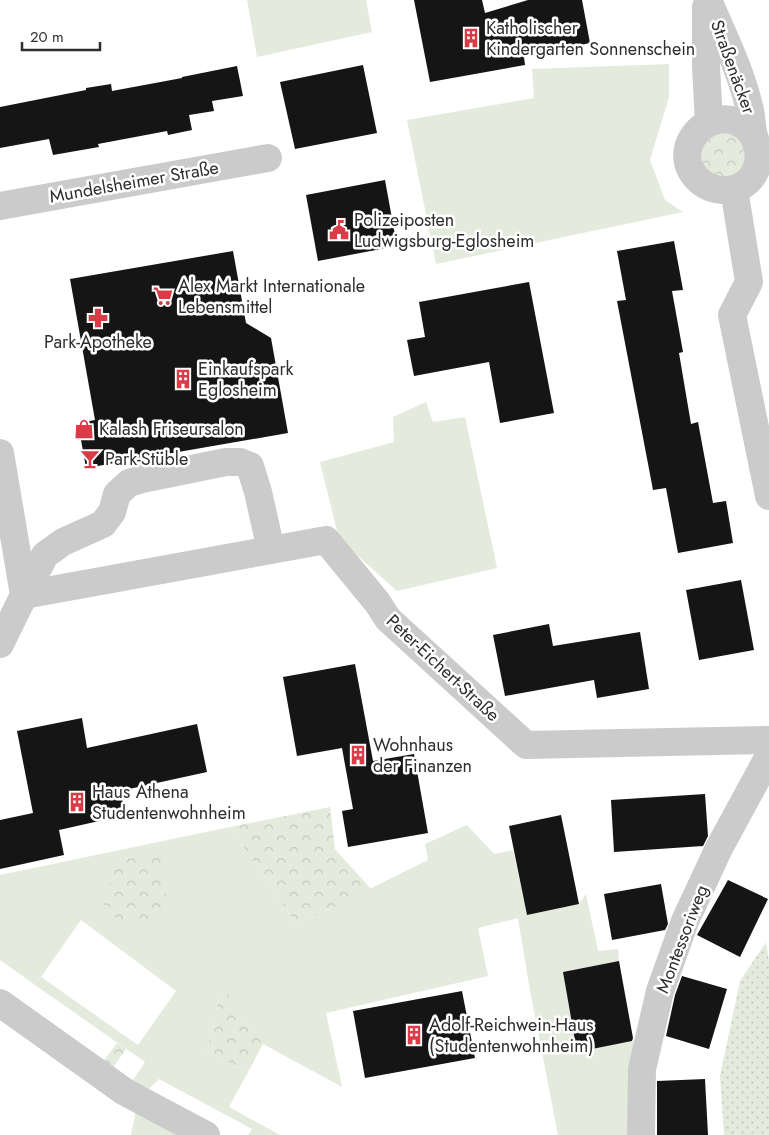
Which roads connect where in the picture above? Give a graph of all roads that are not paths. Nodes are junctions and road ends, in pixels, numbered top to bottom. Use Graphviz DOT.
graph roads {
  1 [pos="707,0"];
  2 [pos="709,123"];
  3 [pos="754,136"];
  4 [pos="268,158"];
  5 [pos="734,189"];
  6 [pos="0,206"];
  7 [pos="0,453"];
  8 [pos="769,496"];
  9 [pos="271,550"];
  10 [pos="24,595"];
  11 [pos="0,644"];
  12 [pos="769,740"];
  13 [pos="769,756"];
  14 [pos="0,1003"];
  15 [pos="206,1135"];
  16 [pos="641,1135"];
  1 -- 2 [label="street, Straßenäcker"];
  1 -- 3 [label="street, Straßenäcker"];
  2 -- 3 [label="street, Straßenäcker"];
  2 -- 5 [label="street"];
  3 -- 5 [label="street, Straßenäcker"];
  4 -- 6 [label="street, Mundelsheimer Straße"];
  5 -- 8 [label="street"];
  7 -- 10 [label="street"];
  9 -- 10 [label="street, Peter-Eichert-Straße"];
  9 -- 10 [label="street"];
  9 -- 12 [label="street, Peter-Eichert-Straße"];
  10 -- 11 [label="street"];
  13 -- 16 [label="street, Montessoriweg"];
  14 -- 15 [label="street"];
}
